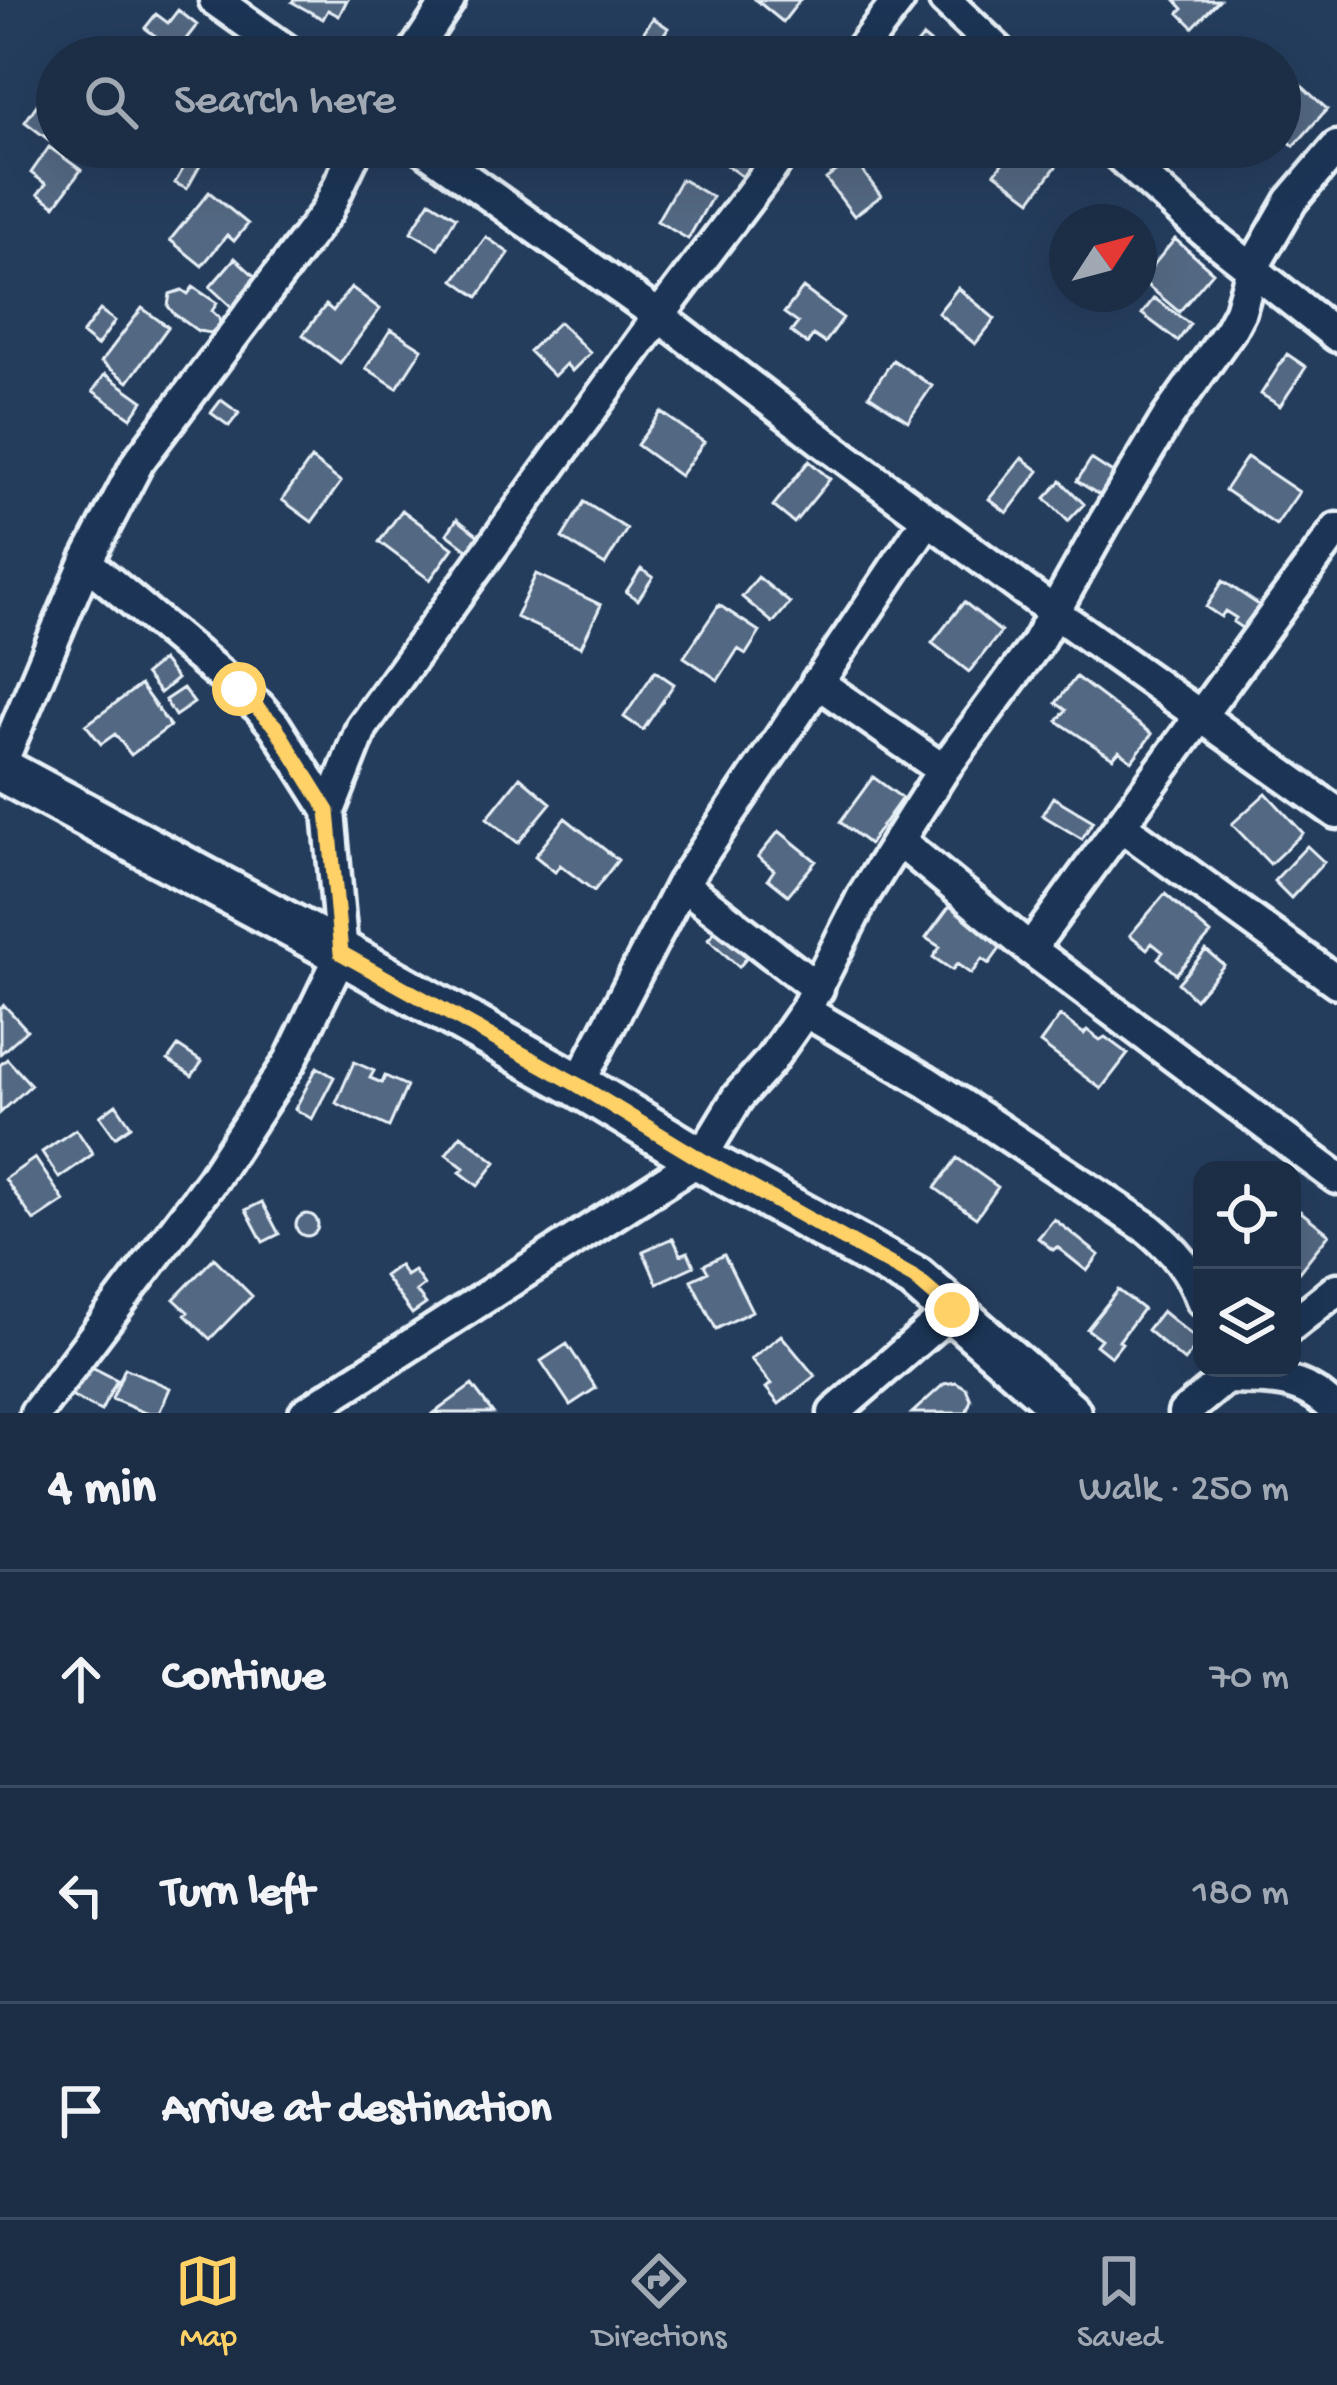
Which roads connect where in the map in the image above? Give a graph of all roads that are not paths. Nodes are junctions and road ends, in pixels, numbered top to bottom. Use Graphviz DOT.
graph roads {
  1 [pos="214,0"];
  2 [pos="449,0"];
  3 [pos="899,0"];
  4 [pos="945,0"];
  5 [pos="265,36"];
  6 [pos="425,36"];
  7 [pos="871,36"];
  8 [pos="983,36"];
  9 [pos="1337,147"];
  10 [pos="347,168"];
  11 [pos="451,168"];
  12 [pos="771,168"];
  13 [pos="1134,168"];
  14 [pos="1252,268"];
  15 [pos="659,316"];
  16 [pos="1337,336"];
  17 [pos="928,519"];
  18 [pos="1337,529"];
  19 [pos="86,562"];
  20 [pos="1054,612"];
  21 [pos="818,682"];
  22 [pos="1199,716"];
  23 [pos="0,767"];
  24 [pos="943,770"];
  25 [pos="328,811"];
  26 [pos="1337,814"];
  27 [pos="1120,824"];
  28 [pos="898,840"];
  29 [pos="682,884"];
  30 [pos="1030,949"];
  31 [pos="341,953"];
  32 [pos="1337,982"];
  33 [pos="811,1000"];
  34 [pos="578,1085"];
  35 [pos="700,1159"];
  36 [pos="1337,1178"];
  37 [pos="1193,1275"];
  38 [pos="1337,1289"];
  39 [pos="952,1310"];
  40 [pos="1301,1317"];
  41 [pos="1223,1377"];
  42 [pos="1270,1377"];
  43 [pos="37,1413"];
  44 [pos="305,1413"];
  45 [pos="834,1413"];
  46 [pos="1070,1413"];
  47 [pos="1184,1413"];
  48 [pos="1337,1413"];
  1 -- 5 [label="street"];
  2 -- 6 [label="street"];
  3 -- 7 [label="street"];
  4 -- 8 [label="street"];
  9 -- 14 [label="street"];
  10 -- 19 [label="street"];
  11 -- 15 [label="street"];
  12 -- 15 [label="street"];
  13 -- 14 [label="street"];
  14 -- 16 [label="street"];
  14 -- 20 [label="street"];
  15 -- 17 [label="street"];
  15 -- 25 [label="street"];
  17 -- 20 [label="street"];
  17 -- 21 [label="street"];
  18 -- 22 [label="street"];
  19 -- 23 [label="street"];
  19 -- 25 [label="street"];
  20 -- 22 [label="street"];
  20 -- 24 [label="street"];
  21 -- 24 [label="street"];
  21 -- 29 [label="street"];
  22 -- 26 [label="street"];
  22 -- 27 [label="street"];
  23 -- 31 [label="street"];
  24 -- 28 [label="street"];
  25 -- 31 [label="street"];
  27 -- 30 [label="street"];
  27 -- 32 [label="street"];
  28 -- 30 [label="street"];
  28 -- 33 [label="street"];
  29 -- 33 [label="street"];
  29 -- 34 [label="street"];
  30 -- 36 [label="street"];
  31 -- 34 [label="street"];
  31 -- 43 [label="street"];
  33 -- 35 [label="street"];
  33 -- 37 [label="street"];
  34 -- 35 [label="street"];
  35 -- 39 [label="street"];
  35 -- 44 [label="street"];
  38 -- 40 [label="street"];
  39 -- 45 [label="street"];
  39 -- 46 [label="street"];
  41 -- 47 [label="street"];
  42 -- 48 [label="street"];
}
